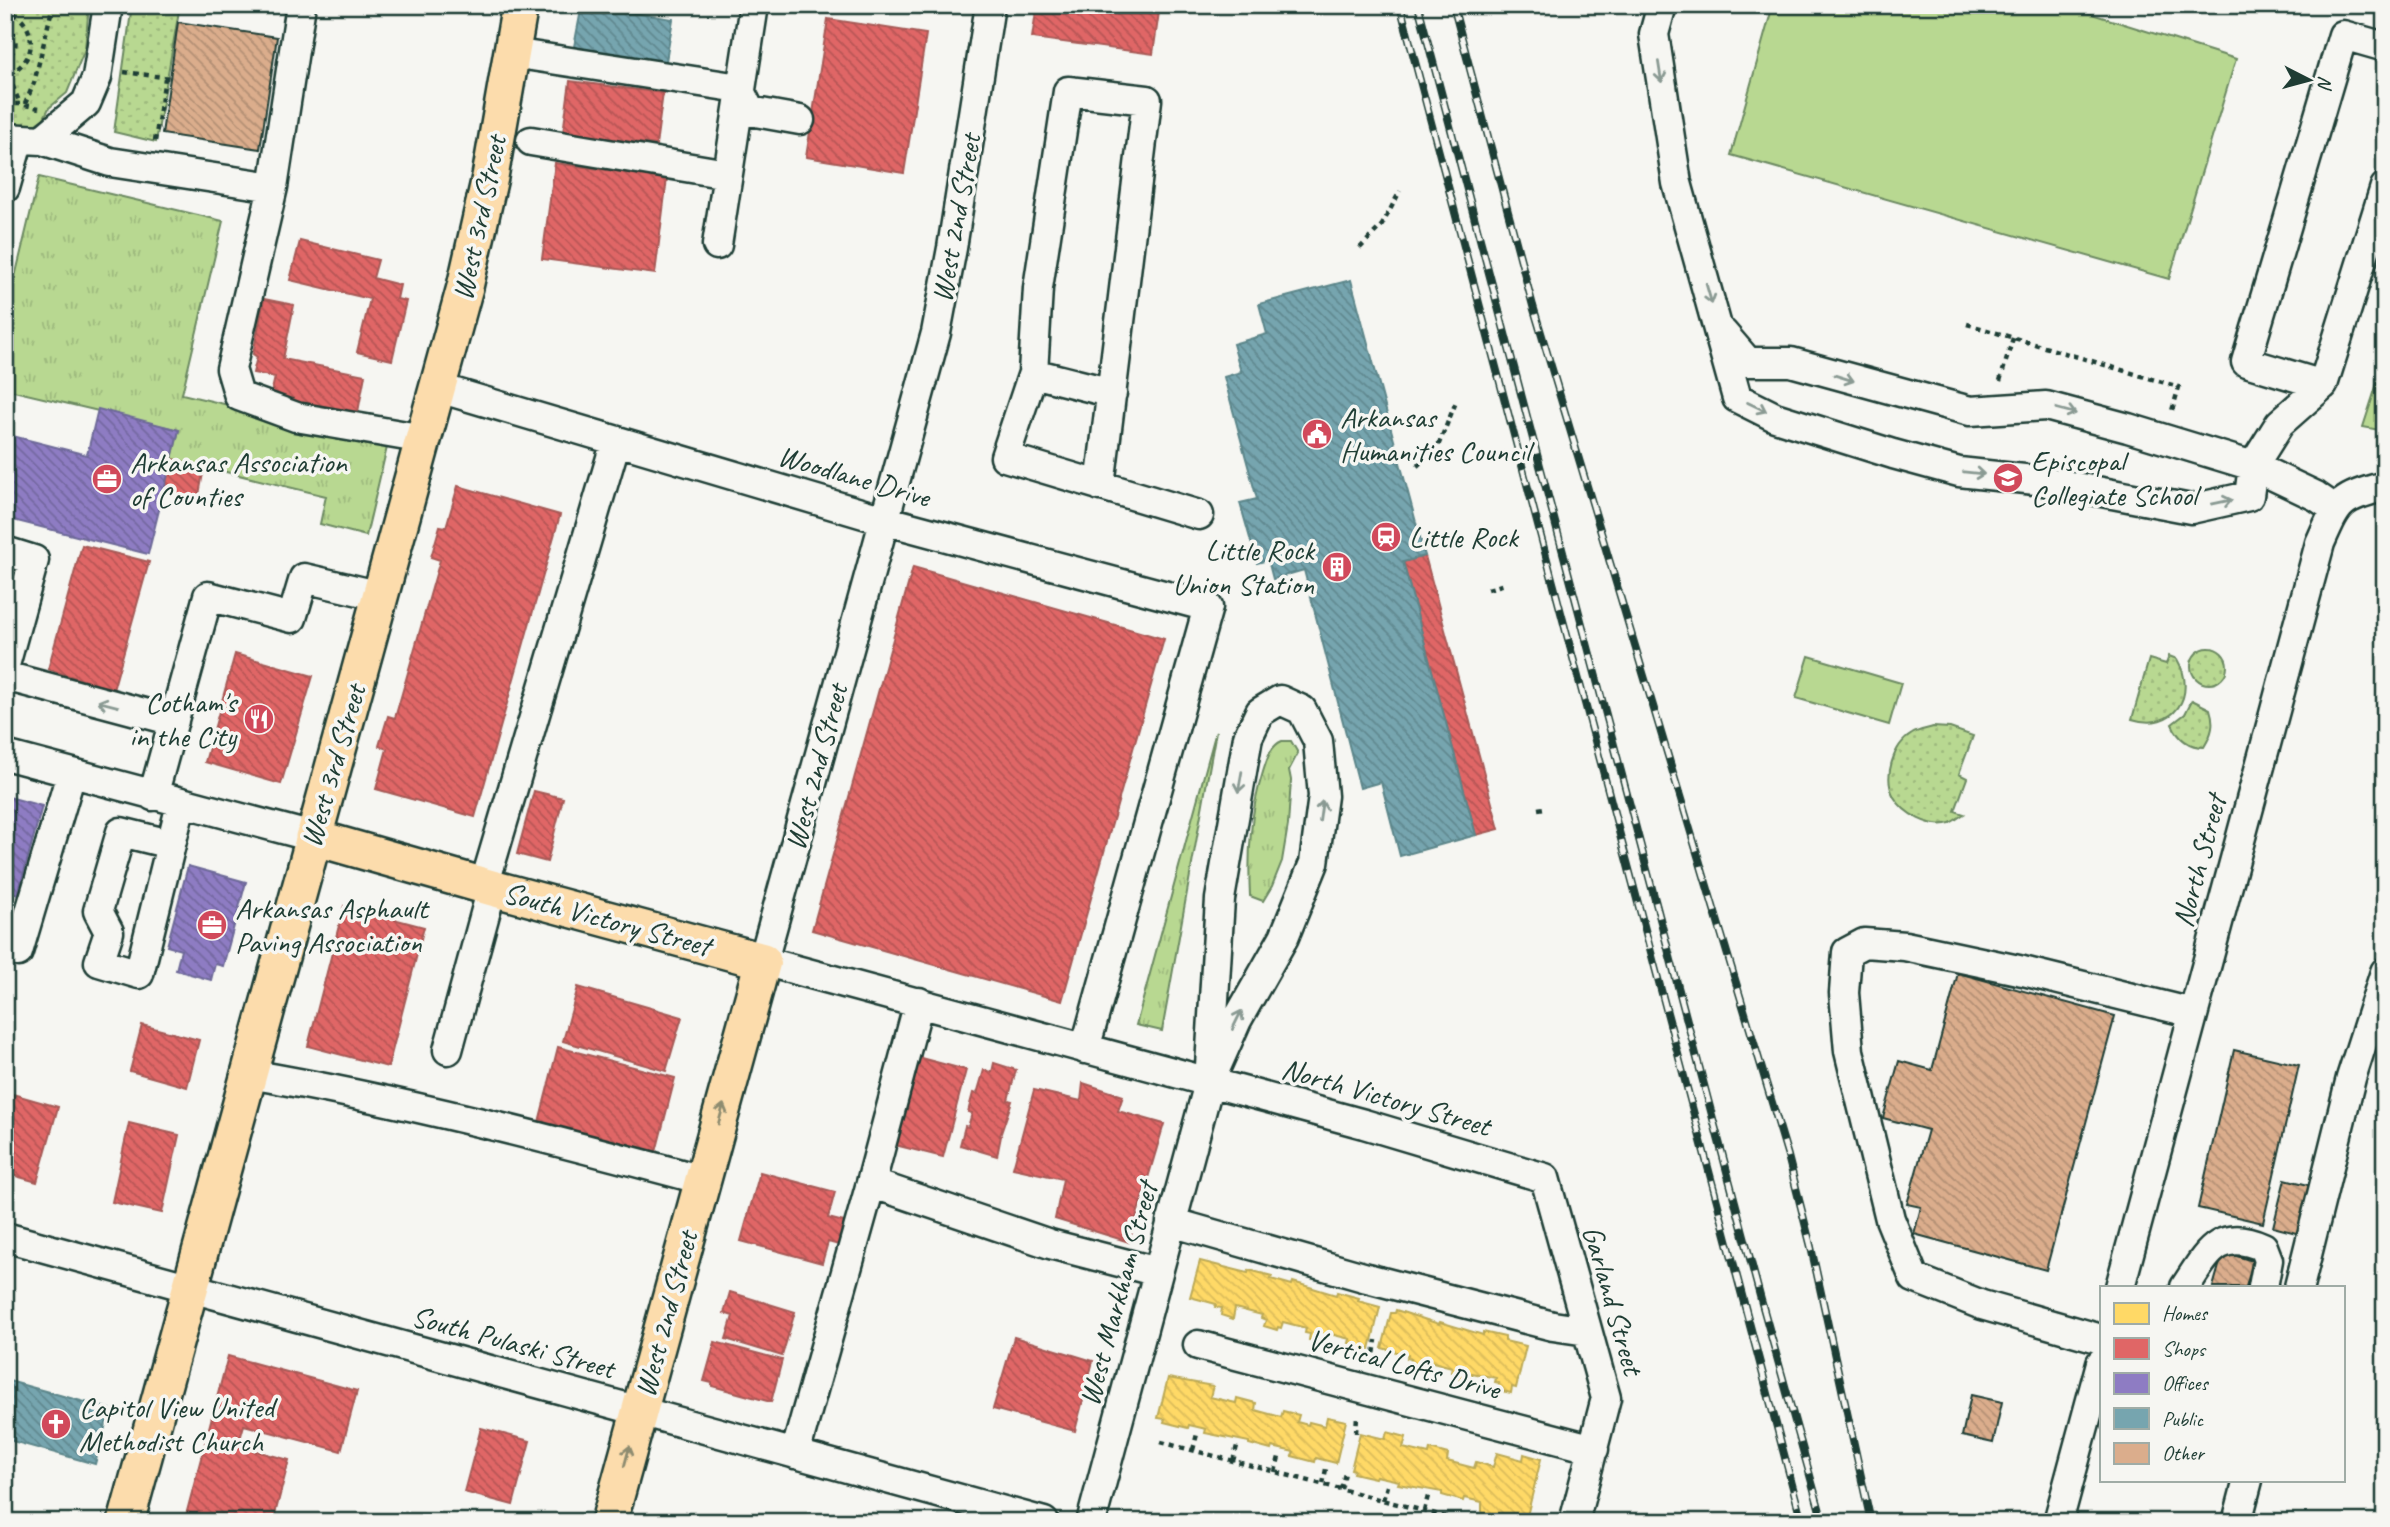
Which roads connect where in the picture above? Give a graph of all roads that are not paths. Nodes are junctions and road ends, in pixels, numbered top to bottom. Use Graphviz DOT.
graph roads {
  1 [pos="108,5"];
  2 [pos="301,5"];
  3 [pos="520,5"];
  4 [pos="754,5"];
  5 [pos="990,5"];
  6 [pos="1662,5"];
  7 [pos="2385,47"];
  8 [pos="512,53"];
  9 [pos="740,91"];
  10 [pos="800,120"];
  11 [pos="22,139"];
  12 [pos="531,141"];
  13 [pos="727,174"];
  14 [pos="273,187"];
  15 [pos="2385,187"];
  16 [pos="5,188"];
  17 [pos="717,245"];
  18 [pos="1720,329"];
  19 [pos="1033,373"];
  20 [pos="2323,385"];
  21 [pos="439,388"];
  22 [pos="1112,393"];
  23 [pos="424,439"];
  24 [pos="616,441"];
  25 [pos="2253,466"];
  26 [pos="1101,486"];
  27 [pos="2385,486"];
  28 [pos="2335,509"];
  29 [pos="1199,514"];
  30 [pos="884,520"];
  31 [pos="5,551"];
  32 [pos="381,596"];
  33 [pos="5,665"];
  34 [pos="5,676"];
  35 [pos="174,722"];
  36 [pos="5,755"];
  37 [pos="71,774"];
  38 [pos="153,796"];
  39 [pos="181,804"];
  40 [pos="313,837"];
  41 [pos="170,844"];
  42 [pos="488,887"];
  43 [pos="5,949"];
  44 [pos="763,961"];
  45 [pos="2385,972"];
  46 [pos="919,1002"];
  47 [pos="2193,1013"];
  48 [pos="1085,1049"];
  49 [pos="448,1050"];
  50 [pos="249,1074"];
  51 [pos="1209,1083"];
  52 [pos="1545,1178"];
  53 [pos="703,1180"];
  54 [pos="871,1183"];
  55 [pos="1171,1222"];
  56 [pos="5,1237"];
  57 [pos="1158,1272"];
  58 [pos="2120,1286"];
  59 [pos="2186,1286"];
  60 [pos="2263,1286"];
  61 [pos="2299,1286"];
  62 [pos="190,1288"];
  63 [pos="1587,1331"];
  64 [pos="2100,1339"];
  65 [pos="1198,1345"];
  66 [pos="2100,1367"];
  67 [pos="639,1411"];
  68 [pos="1594,1449"];
  69 [pos="795,1454"];
  70 [pos="2247,1482"];
  71 [pos="126,1522"];
  72 [pos="609,1522"];
  73 [pos="1044,1522"];
  74 [pos="1090,1522"];
  75 [pos="1574,1522"];
  76 [pos="2058,1522"];
  77 [pos="2237,1522"];
  1 -- 11 [label="street"];
  2 -- 14 [label="street"];
  3 -- 8 [label="main road, West 3rd Street"];
  4 -- 9 [label="street"];
  5 -- 30 [label="street, West 2nd Street"];
  6 -- 18 [label="street, one-way"];
  7 -- 20 [label="street"];
  8 -- 9 [label="street"];
  8 -- 21 [label="main road, West 3rd Street"];
  9 -- 10 [label="street"];
  9 -- 13 [label="street"];
  11 -- 14 [label="street"];
  11 -- 16 [label="street"];
  12 -- 13 [label="street"];
  13 -- 17 [label="street"];
  14 -- 23 [label="street"];
  15 -- 20 [label="street"];
  18 -- 25 [label="street, one-way"];
  18 -- 25 [label="street, one-way"];
  19 -- 22 [label="street"];
  19 -- 22 [label="street"];
  19 -- 26 [label="street"];
  20 -- 25 [label="street"];
  21 -- 23 [label="main road, West 3rd Street"];
  21 -- 24 [label="street, Woodlane Drive"];
  22 -- 26 [label="street"];
  23 -- 32 [label="main road, West 3rd Street"];
  24 -- 30 [label="street, Woodlane Drive"];
  24 -- 42 [label="street"];
  25 -- 28 [label="street"];
  26 -- 29 [label="street"];
  27 -- 28 [label="street"];
  28 -- 47 [label="street, North Street"];
  30 -- 44 [label="street, West 2nd Street"];
  30 -- 48 [label="street, Woodlane Drive"];
  31 -- 33 [label="street"];
  32 -- 35 [label="street"];
  32 -- 40 [label="main road, West 3rd Street"];
  35 -- 34 [label="street, one-way"];
  35 -- 38 [label="street"];
  36 -- 37 [label="street, South Victory Street"];
  37 -- 38 [label="street, South Victory Street"];
  37 -- 43 [label="street"];
  38 -- 39 [label="street, South Victory Street"];
  39 -- 40 [label="street, South Victory Street"];
  39 -- 41 [label="street"];
  40 -- 42 [label="main road, South Victory Street"];
  40 -- 50 [label="main road, West 3rd Street"];
  41 -- 41 [label="street"];
  42 -- 44 [label="main road, South Victory Street"];
  42 -- 49 [label="street"];
  44 -- 46 [label="street, South Victory Street"];
  53 -- 44 [label="main road, West 2nd Street, one-way"];
  45 -- 61 [label="street"];
  46 -- 48 [label="street, South Victory Street"];
  46 -- 54 [label="street"];
  47 -- 58 [label="street, North Street"];
  47 -- 64 [label="street"];
  48 -- 51 [label="street, South Victory Street"];
  50 -- 53 [label="street"];
  50 -- 62 [label="main road, West 3rd Street"];
  51 -- 51 [label="street, one-way"];
  51 -- 52 [label="street, North Victory Street"];
  51 -- 55 [label="street, West Markham Street"];
  52 -- 63 [label="street, Garland Street"];
  53 -- 67 [label="main road, West 2nd Street"];
  54 -- 57 [label="street"];
  54 -- 69 [label="street"];
  55 -- 57 [label="street, West Markham Street"];
  55 -- 63 [label="street"];
  56 -- 62 [label="street, South Pulaski Street"];
  57 -- 74 [label="street, West Markham Street"];
  59 -- 60 [label="street"];
  62 -- 67 [label="street, South Pulaski Street"];
  62 -- 71 [label="main road, West 3rd Street"];
  63 -- 68 [label="street, Garland Street"];
  65 -- 68 [label="street, Vertical Lofts Drive"];
  66 -- 76 [label="street"];
  67 -- 69 [label="street, South Pulaski Street"];
  72 -- 67 [label="main road, West 2nd Street, one-way"];
  68 -- 75 [label="street, Garland Street"];
  69 -- 73 [label="street, South Pulaski Street"];
  70 -- 77 [label="street"];
}
